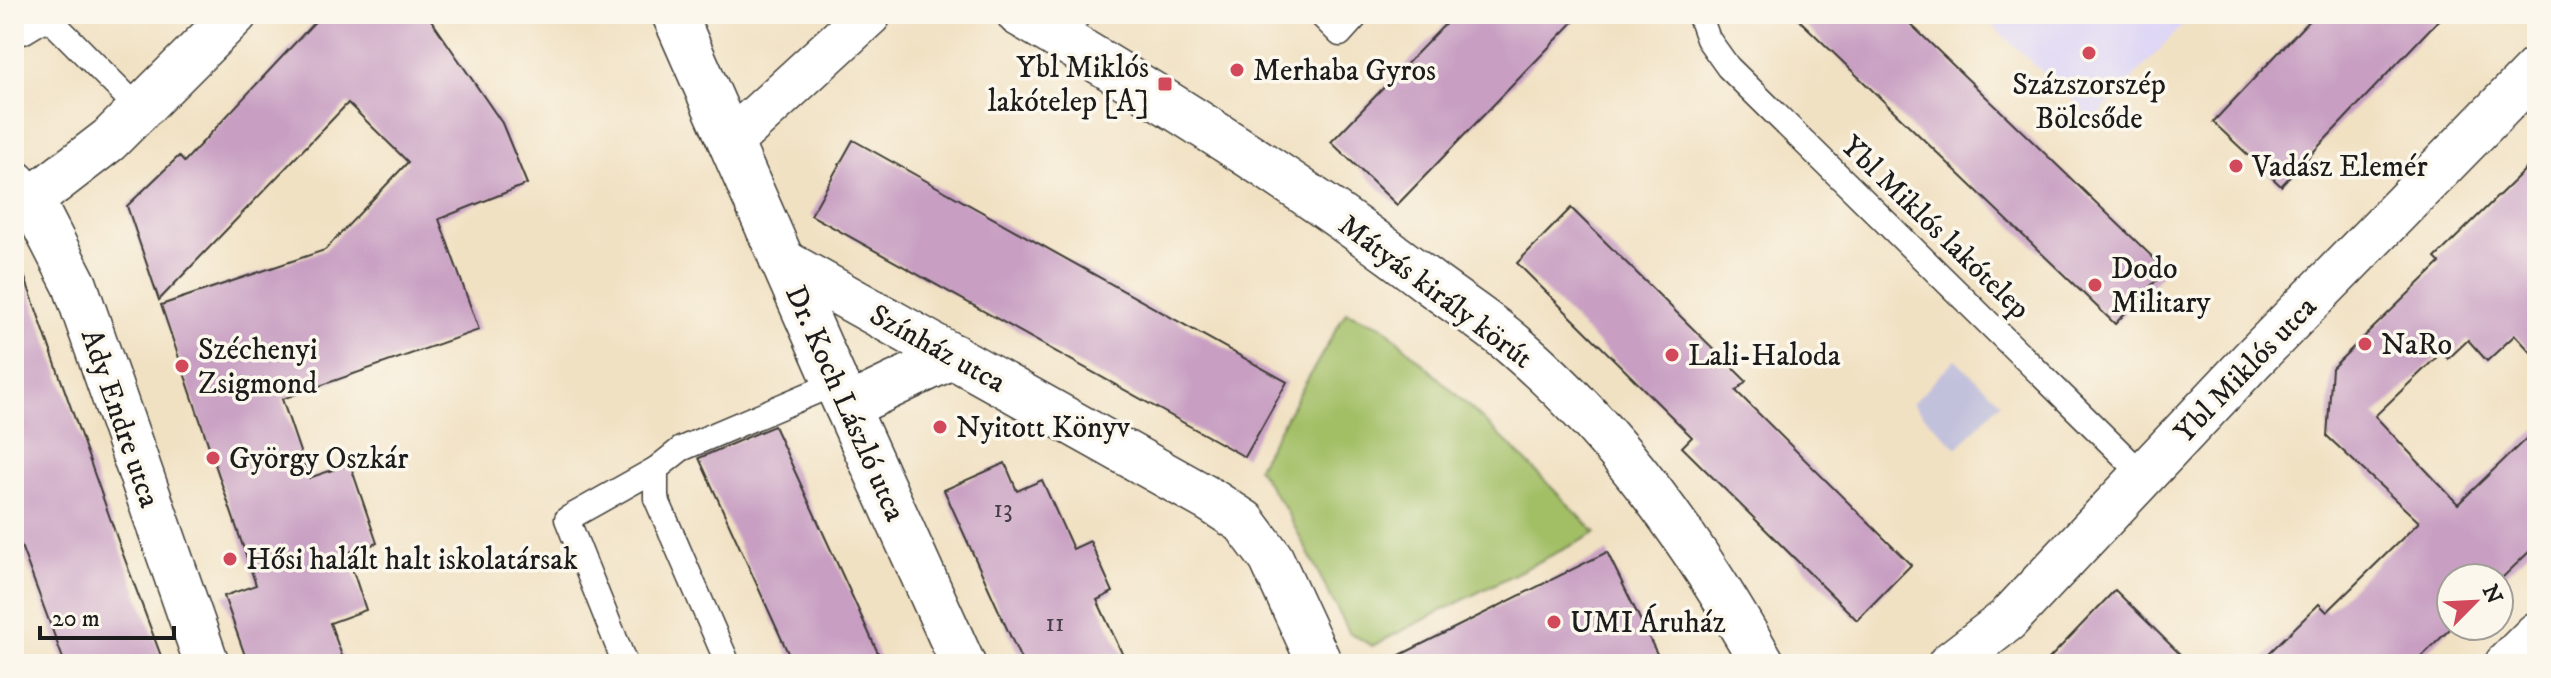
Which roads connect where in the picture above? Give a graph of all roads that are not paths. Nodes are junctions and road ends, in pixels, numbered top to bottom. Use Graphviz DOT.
graph roads {
  1 [pos="235,14"];
  2 [pos="674,14"];
  3 [pos="869,14"];
  4 [pos="1019,14"];
  5 [pos="1320,14"];
  6 [pos="1358,14"];
  7 [pos="1699,14"];
  8 [pos="1069,26"];
  9 [pos="14,33"];
  10 [pos="2537,69"];
  11 [pos="139,109"];
  12 [pos="731,141"];
  13 [pos="20,199"];
  14 [pos="782,261"];
  15 [pos="953,356"];
  16 [pos="841,395"];
  17 [pos="656,469"];
  18 [pos="2143,475"];
  19 [pos="2537,634"];
  20 [pos="207,664"];
  21 [pos="625,664"];
  22 [pos="728,664"];
  23 [pos="963,664"];
  24 [pos="1320,664"];
  25 [pos="1763,664"];
  26 [pos="1950,664"];
  27 [pos="2507,664"];
  1 -- 11 [label="street"];
  2 -- 12 [label="street, Dr. Koch László utca"];
  3 -- 12 [label="street"];
  4 -- 8 [label="street, Mátyás király körút"];
  5 -- 6 [label="lane"];
  7 -- 18 [label="lane, Ybl Miklós lakótelep"];
  8 -- 25 [label="street, Mátyás király körút"];
  9 -- 11 [label="lane"];
  10 -- 18 [label="street, Ybl Miklós utca"];
  11 -- 13 [label="street"];
  12 -- 14 [label="street, Dr. Koch László utca"];
  13 -- 20 [label="street, Ady Endre utca"];
  14 -- 15 [label="street, Színház utca"];
  14 -- 16 [label="street, Dr. Koch László utca"];
  15 -- 16 [label="street"];
  15 -- 24 [label="street, Színház utca"];
  16 -- 17 [label="lane"];
  16 -- 23 [label="street, Dr. Koch László utca"];
  17 -- 21 [label="lane"];
  17 -- 22 [label="lane"];
  18 -- 26 [label="street, Ybl Miklós utca"];
  19 -- 27 [label="street"];
}
